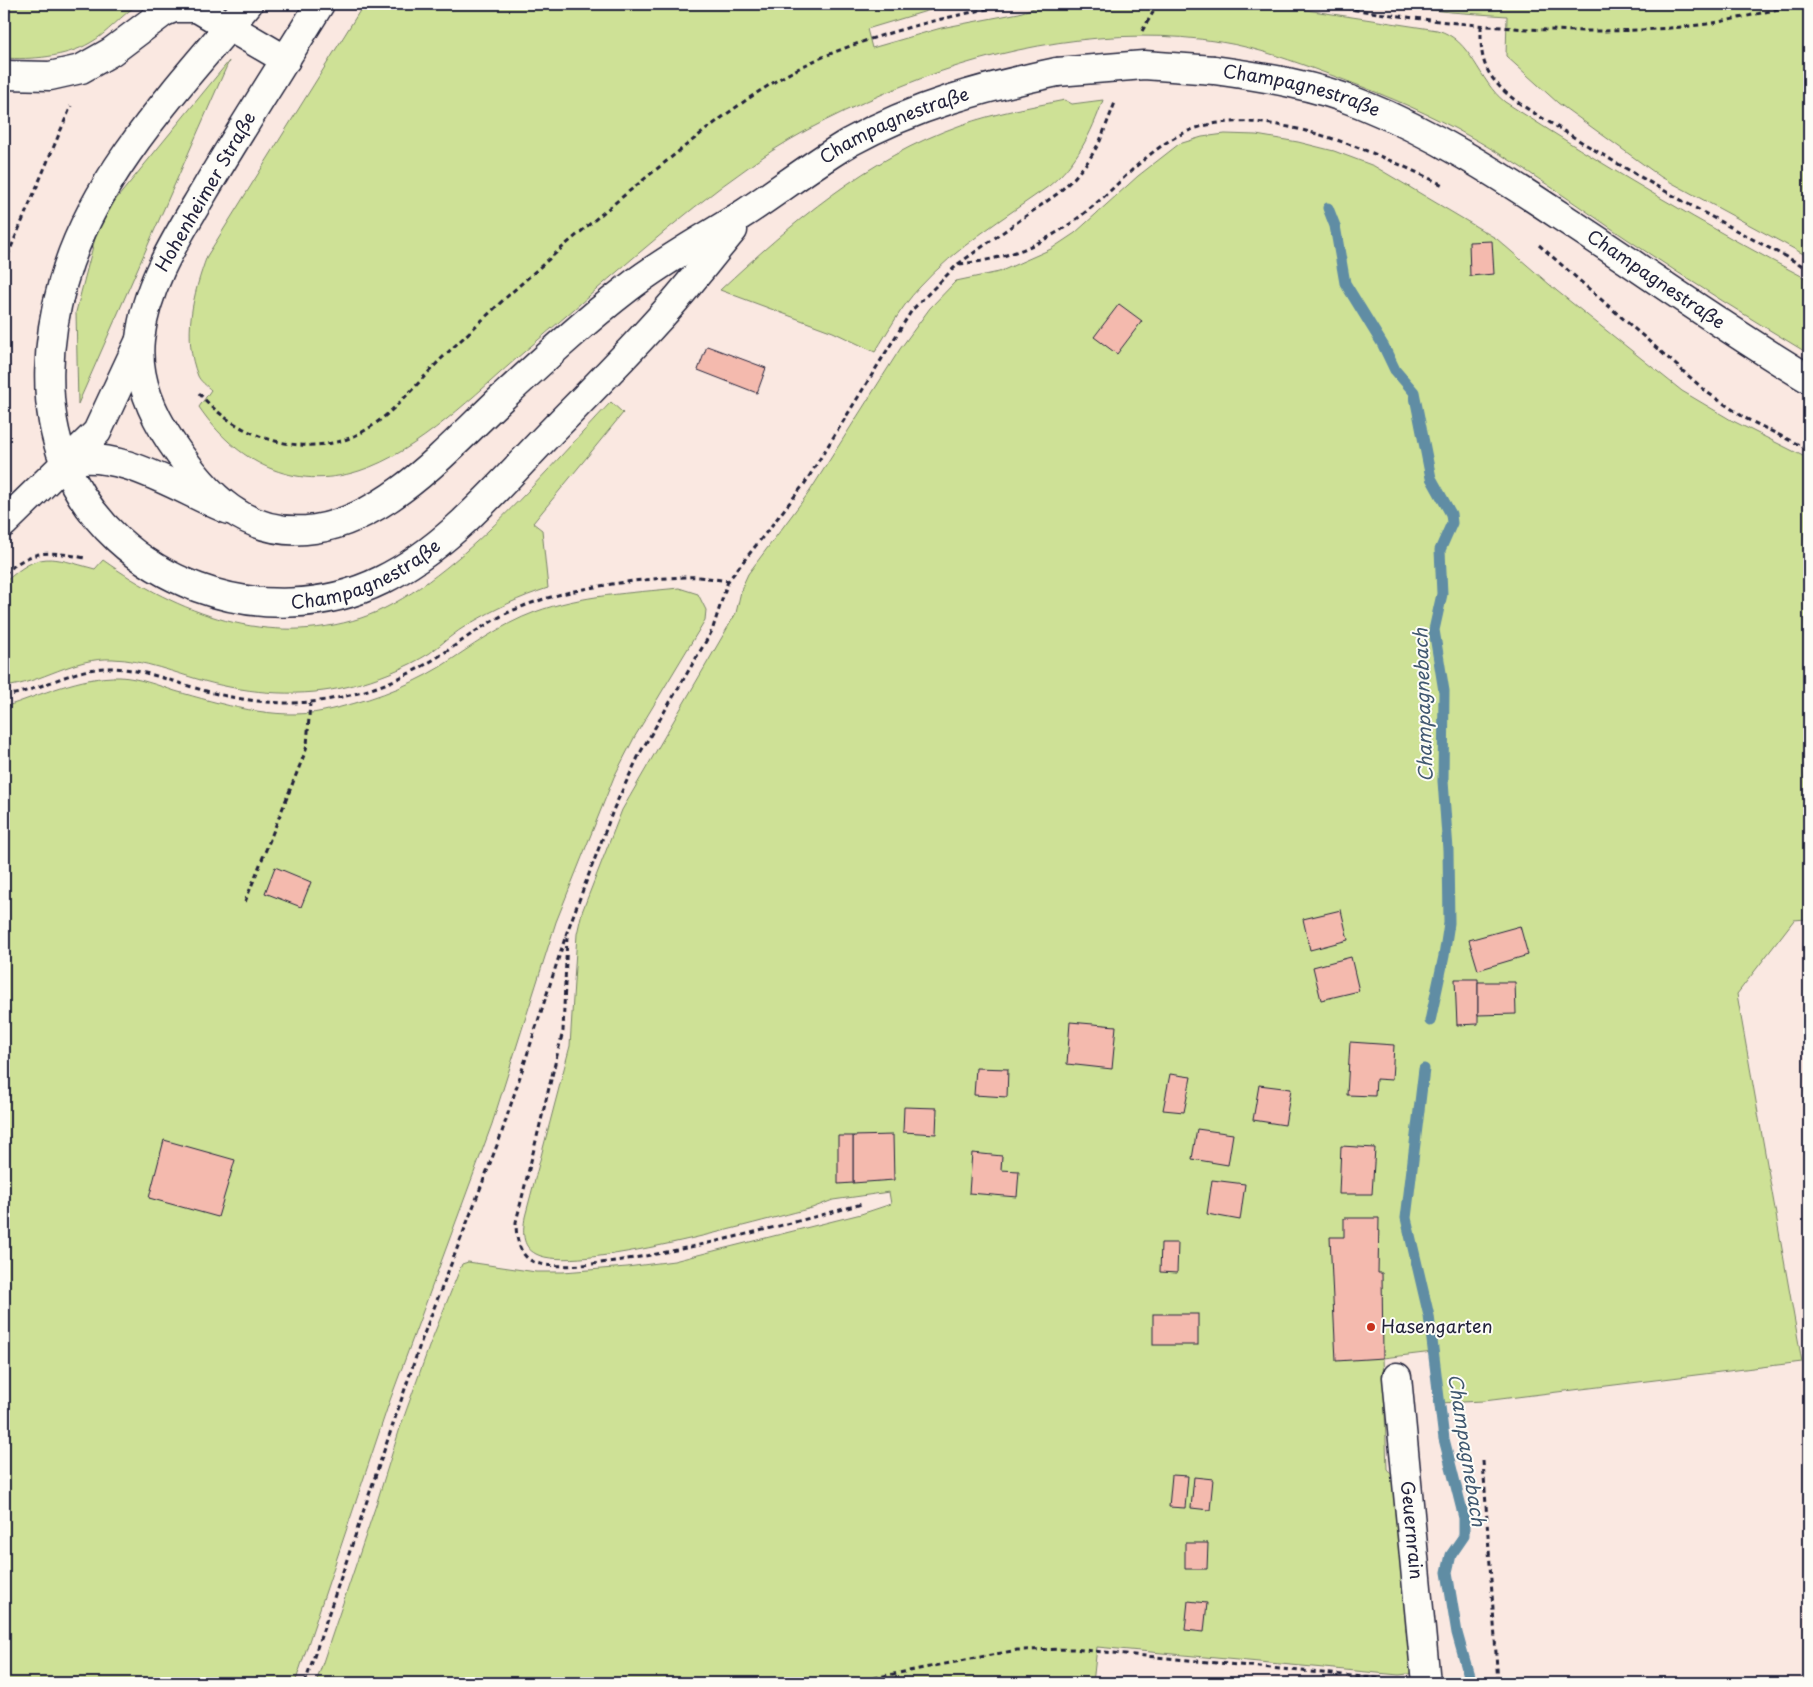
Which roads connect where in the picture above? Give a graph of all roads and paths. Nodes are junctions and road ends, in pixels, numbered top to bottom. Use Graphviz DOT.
graph roads {
  1 [pos="248,4"];
  2 [pos="320,4"];
  3 [pos="1013,4"];
  4 [pos="1318,4"];
  5 [pos="1800,4"];
  6 [pos="1481,25"];
  7 [pos="229,26"];
  8 [pos="286,60"];
  9 [pos="81,69"];
  10 [pos="4,75"];
  11 [pos="1112,113"];
  12 [pos="1454,191"];
  13 [pos="750,209"];
  14 [pos="1536,242"];
  15 [pos="4,264"];
  16 [pos="958,264"];
  17 [pos="1809,269"];
  18 [pos="139,342"];
  19 [pos="1809,379"];
  20 [pos="199,393"];
  21 [pos="1809,450"];
  22 [pos="65,462"];
  23 [pos="229,510"];
  24 [pos="4,523"];
  25 [pos="85,558"];
  26 [pos="4,574"];
  27 [pos="728,581"];
  28 [pos="4,696"];
  29 [pos="310,702"];
  30 [pos="245,902"];
  31 [pos="567,932"];
  32 [pos="862,1204"];
  33 [pos="1397,1377"];
  34 [pos="1483,1462"];
  35 [pos="304,1683"];
  36 [pos="847,1683"];
  37 [pos="1426,1683"];
  38 [pos="1498,1683"];
  1 -- 7 [label="main road"];
  2 -- 8 [label="main road, Hohenheimer Straße"];
  3 -- 20 [label="path"];
  4 -- 6 [label="path"];
  5 -- 6 [label="path"];
  6 -- 17 [label="path"];
  7 -- 8 [label="main road"];
  7 -- 9 [label="main road"];
  7 -- 22 [label="main road"];
  8 -- 18 [label="main road, Hohenheimer Straße"];
  9 -- 10 [label="main road"];
  9 -- 15 [label="path"];
  11 -- 16 [label="path"];
  12 -- 16 [label="path"];
  13 -- 19 [label="main road, Champagnestraße, bridge"];
  13 -- 22 [label="main road, Champagnestraße"];
  13 -- 23 [label="main road, Champagnestraße"];
  14 -- 21 [label="path"];
  16 -- 27 [label="path"];
  18 -- 22 [label="main road, Hohenheimer Straße"];
  18 -- 23 [label="main road, Champagnestraße"];
  22 -- 23 [label="main road, Champagnestraße"];
  22 -- 24 [label="main road, Hohenheimer Straße"];
  25 -- 26 [label="path"];
  27 -- 29 [label="path"];
  27 -- 31 [label="path"];
  28 -- 29 [label="path"];
  29 -- 30 [label="path"];
  31 -- 32 [label="path"];
  31 -- 35 [label="path"];
  33 -- 37 [label="main road, Geuernrain"];
  34 -- 38 [label="path"];
  36 -- 37 [label="path"];
}
